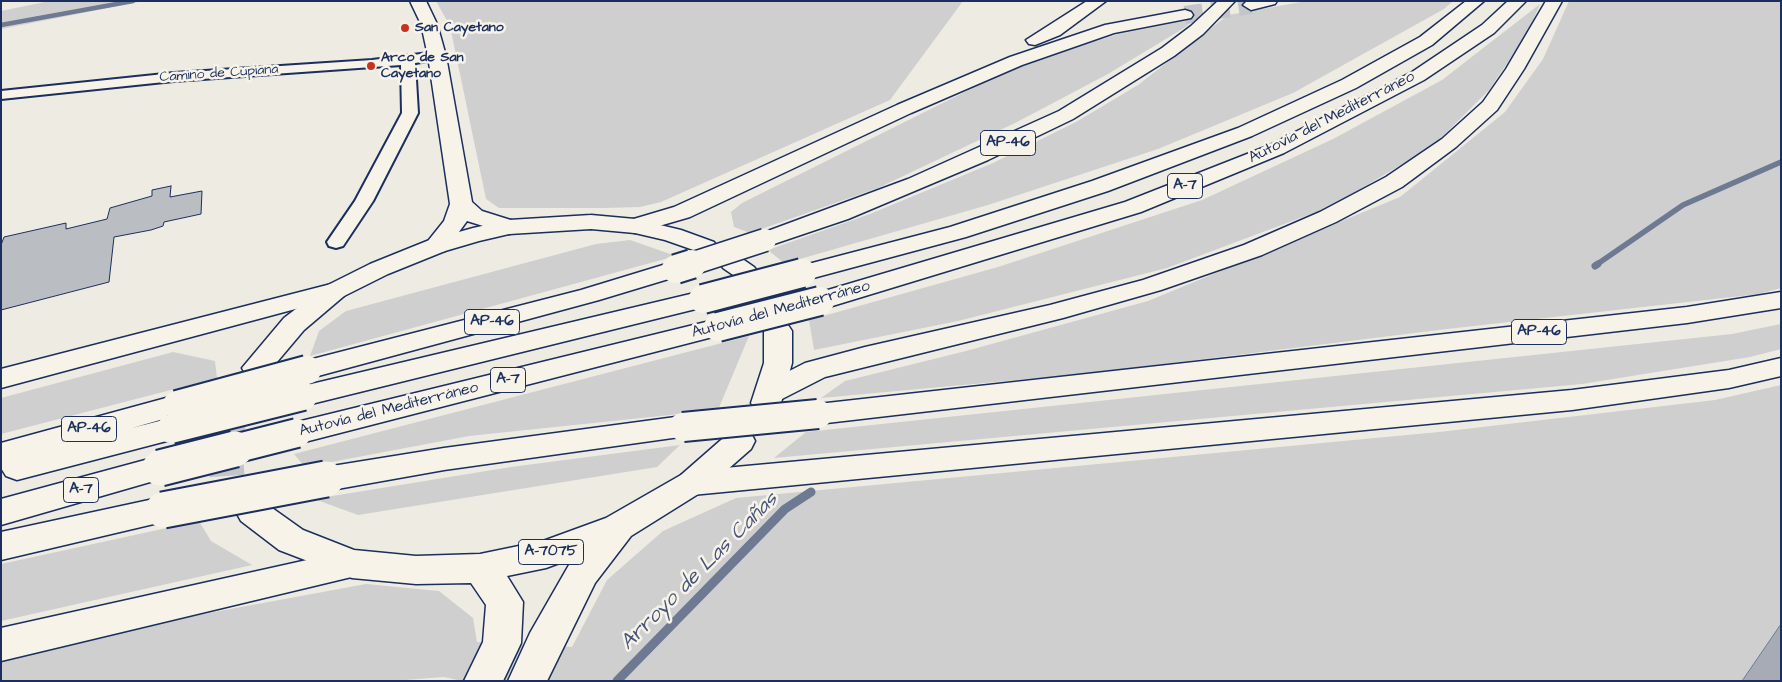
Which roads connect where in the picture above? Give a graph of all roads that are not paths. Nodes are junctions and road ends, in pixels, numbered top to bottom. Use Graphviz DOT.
graph roads {
  1 [pos="418,1"];
  2 [pos="1098,1"];
  3 [pos="1227,1"];
  4 [pos="1269,1"];
  5 [pos="1476,1"];
  6 [pos="1518,1"];
  7 [pos="1554,1"];
  8 [pos="1251,5"];
  9 [pos="1186,15"];
  10 [pos="437,56"];
  11 [pos="408,60"];
  12 [pos="1,95"];
  13 [pos="904,110"];
  14 [pos="461,204"];
  15 [pos="635,226"];
  16 [pos="509,228"];
  17 [pos="336,242"];
  18 [pos="436,246"];
  19 [pos="705,247"];
  20 [pos="335,292"];
  21 [pos="1781,300"];
  22 [pos="778,331"];
  23 [pos="1781,367"];
  24 [pos="256,368"];
  25 [pos="1,379"];
  26 [pos="305,383"];
  27 [pos="174,417"];
  28 [pos="740,441"];
  29 [pos="1,454"];
  30 [pos="1,472"];
  31 [pos="692,483"];
  32 [pos="1,512"];
  33 [pos="253,512"];
  34 [pos="618,527"];
  35 [pos="1,546"];
  36 [pos="352,564"];
  37 [pos="480,568"];
  38 [pos="1,645"];
  39 [pos="483,681"];
  40 [pos="528,681"];
  1 -- 10 [label="main road"];
  2 -- 13 [label="main road"];
  3 -- 26 [label="main road, AP-46, bridge"];
  4 -- 8 [label="main road"];
  5 -- 26 [label="main road, Autovía del Mediterráneo / A-7, bridge"];
  6 -- 32 [label="main road, Autovía del Mediterráneo / A-7, bridge"];
  7 -- 22 [label="main road"];
  9 -- 13 [label="main road"];
  10 -- 11 [label="street, Camino de Cupiana"];
  10 -- 14 [label="main road"];
  11 -- 12 [label="street, Camino de Cupiana"];
  11 -- 17 [label="street"];
  13 -- 15 [label="main road"];
  14 -- 16 [label="main road"];
  14 -- 18 [label="main road"];
  15 -- 16 [label="main road"];
  15 -- 19 [label="main road"];
  16 -- 18 [label="main road"];
  18 -- 20 [label="main road"];
  20 -- 24 [label="main road"];
  20 -- 25 [label="main road"];
  21 -- 35 [label="main road, AP-46, bridge"];
  23 -- 31 [label="main road"];
  26 -- 27 [label="main road, Autovía del Mediterráneo / A-7, bridge"];
  27 -- 29 [label="main road, AP-46"];
  27 -- 30 [label="main road, Autovía del Mediterráneo / A-7"];
  28 -- 31 [label="main road, A-7075"];
  31 -- 34 [label="main road, A-7075"];
  33 -- 36 [label="main road, A-7075"];
  34 -- 37 [label="main road, A-7075"];
  34 -- 40 [label="main road, A-7075"];
  36 -- 37 [label="main road, A-7075"];
  36 -- 38 [label="main road"];
  37 -- 39 [label="main road"];
}
